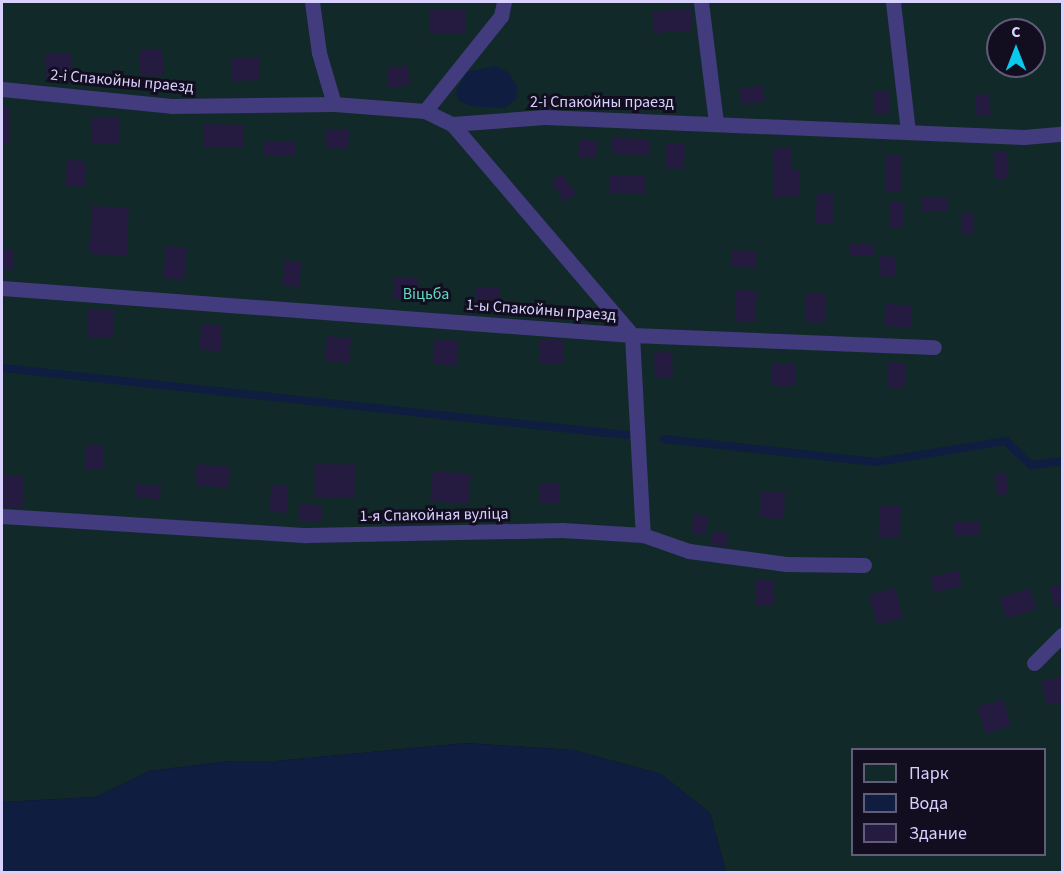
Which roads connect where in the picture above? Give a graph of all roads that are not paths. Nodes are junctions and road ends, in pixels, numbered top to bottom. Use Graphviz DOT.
graph roads {
  1 [pos="312,2"];
  2 [pos="504,2"];
  3 [pos="701,2"];
  4 [pos="893,2"];
  5 [pos="2,88"];
  6 [pos="334,104"];
  7 [pos="425,111"];
  8 [pos="716,122"];
  9 [pos="452,124"];
  10 [pos="908,132"];
  11 [pos="1062,134"];
  12 [pos="2,288"];
  13 [pos="632,335"];
  14 [pos="934,347"];
  15 [pos="2,516"];
  16 [pos="643,536"];
  17 [pos="864,565"];
  18 [pos="1062,635"];
  19 [pos="1034,663"];
  1 -- 6 [label="lane"];
  2 -- 7 [label="lane"];
  3 -- 8 [label="lane"];
  4 -- 10 [label="lane"];
  5 -- 6 [label="lane, 2-і Спакойны праезд"];
  6 -- 7 [label="lane, 2-і Спакойны праезд"];
  7 -- 9 [label="lane, 2-і Спакойны праезд"];
  8 -- 9 [label="lane, 2-і Спакойны праезд"];
  8 -- 10 [label="lane, 2-і Спакойны праезд"];
  9 -- 13 [label="lane"];
  10 -- 11 [label="lane, 2-і Спакойны праезд"];
  12 -- 13 [label="lane, 1-ы Спакойны праезд"];
  13 -- 14 [label="lane, 1-ы Спакойны праезд"];
  13 -- 16 [label="lane"];
  15 -- 16 [label="lane, 1-я Спакойная вуліца"];
  16 -- 17 [label="lane, 1-я Спакойная вуліца"];
  18 -- 19 [label="lane"];
}
